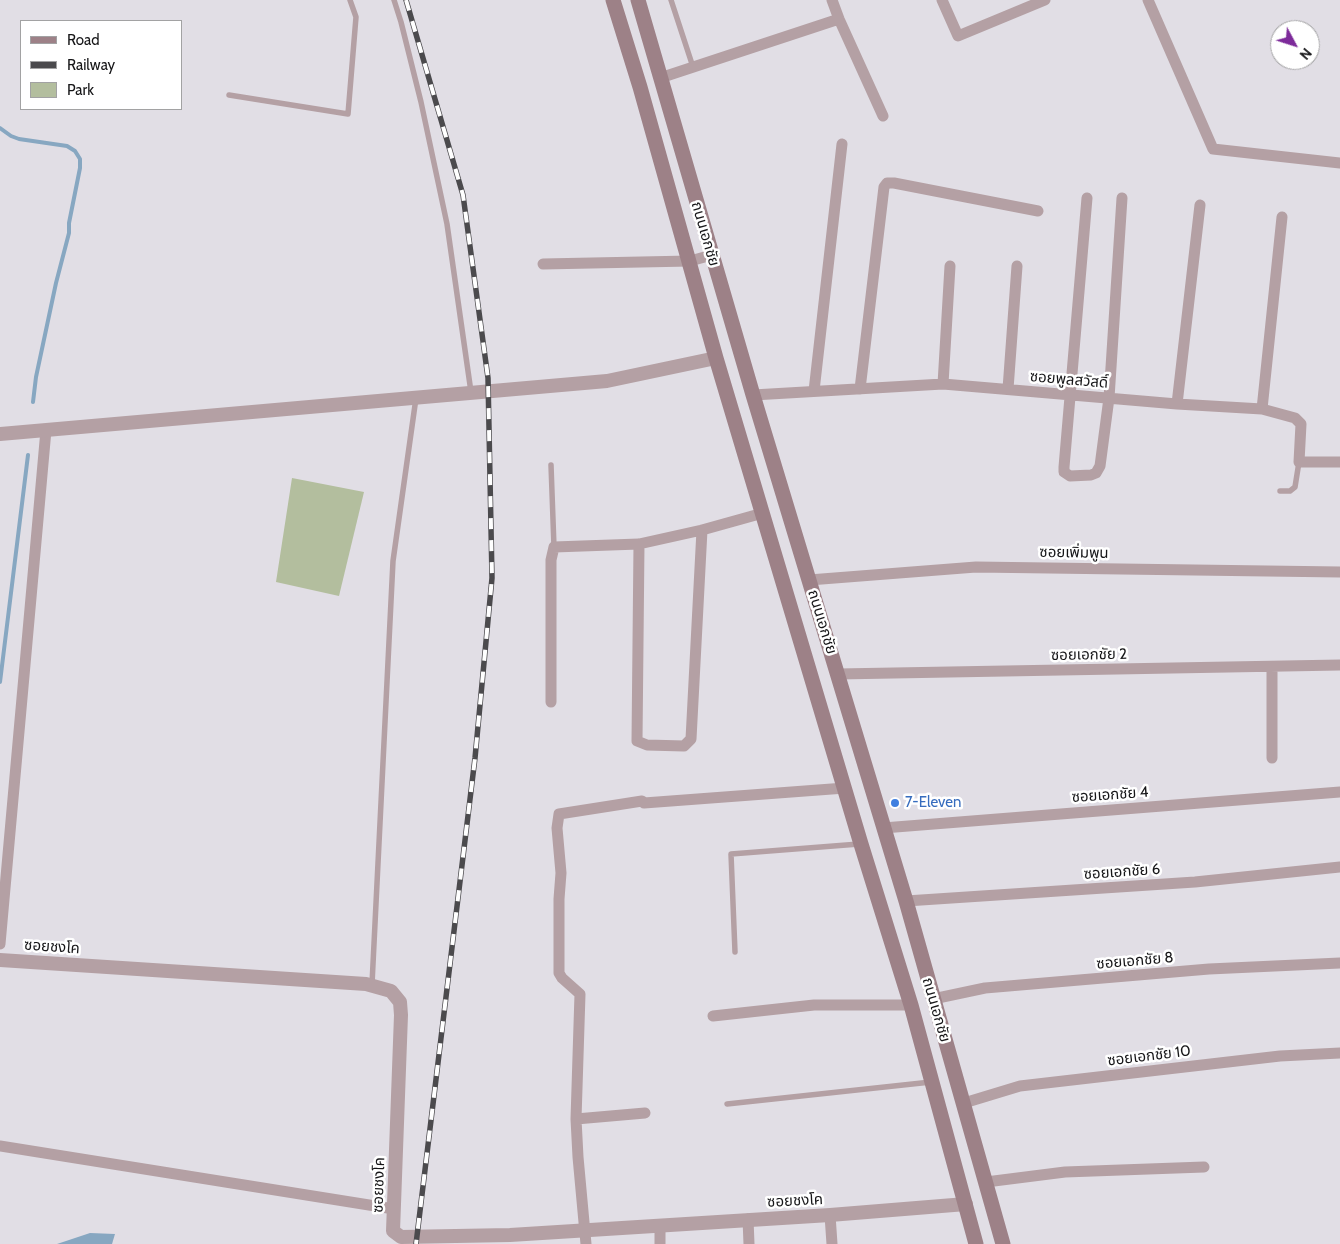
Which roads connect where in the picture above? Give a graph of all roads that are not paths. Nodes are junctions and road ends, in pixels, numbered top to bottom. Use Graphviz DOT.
graph roads {
  1 [pos="350,0"];
  2 [pos="394,0"];
  3 [pos="612,0"];
  4 [pos="638,0"];
  5 [pos="671,0"];
  6 [pos="832,0"];
  7 [pos="942,0"];
  8 [pos="1045,0"];
  9 [pos="1148,0"];
  10 [pos="839,19"];
  11 [pos="693,67"];
  12 [pos="660,78"];
  13 [pos="229,96"];
  14 [pos="883,116"];
  15 [pos="842,144"];
  16 [pos="1340,163"];
  17 [pos="1087,198"];
  18 [pos="1122,198"];
  19 [pos="1200,205"];
  20 [pos="1038,211"];
  21 [pos="1282,217"];
  22 [pos="712,255"];
  23 [pos="690,261"];
  24 [pos="543,264"];
  25 [pos="950,266"];
  26 [pos="1017,266"];
  27 [pos="716,358"];
  28 [pos="943,384"];
  29 [pos="860,389"];
  30 [pos="1008,390"];
  31 [pos="814,391"];
  32 [pos="471,394"];
  33 [pos="753,395"];
  34 [pos="1071,395"];
  35 [pos="416,398"];
  36 [pos="1109,398"];
  37 [pos="1178,404"];
  38 [pos="1262,409"];
  39 [pos="46,430"];
  40 [pos="0,434"];
  41 [pos="1299,462"];
  42 [pos="1340,462"];
  43 [pos="551,465"];
  44 [pos="1280,491"];
  45 [pos="763,513"];
  46 [pos="702,530"];
  47 [pos="639,544"];
  48 [pos="554,547"];
  49 [pos="1340,572"];
  50 [pos="809,580"];
  51 [pos="1340,665"];
  52 [pos="1272,666"];
  53 [pos="838,674"];
  54 [pos="551,702"];
  55 [pos="1272,758"];
  56 [pos="845,788"];
  57 [pos="1340,792"];
  58 [pos="882,828"];
  59 [pos="861,844"];
  60 [pos="1340,867"];
  61 [pos="906,901"];
  62 [pos="0,944"];
  63 [pos="735,952"];
  64 [pos="0,960"];
  65 [pos="1340,963"];
  66 [pos="372,986"];
  67 [pos="933,999"];
  68 [pos="911,1006"];
  69 [pos="713,1016"];
  70 [pos="1340,1053"];
  71 [pos="933,1082"];
  72 [pos="964,1103"];
  73 [pos="727,1104"];
  74 [pos="646,1113"];
  75 [pos="576,1119"];
  76 [pos="0,1146"];
  77 [pos="1204,1167"];
  78 [pos="986,1182"];
  79 [pos="966,1204"];
  80 [pos="394,1209"];
  81 [pos="830,1215"];
  82 [pos="748,1220"];
  83 [pos="660,1225"];
  84 [pos="586,1229"];
  85 [pos="465,1240"];
  86 [pos="510,1240"];
  87 [pos="586,1244"];
  88 [pos="660,1244"];
  89 [pos="749,1244"];
  90 [pos="832,1244"];
  91 [pos="976,1244"];
  92 [pos="1003,1244"];
  1 -- 13 [label="lane"];
  2 -- 32 [label="lane"];
  3 -- 23 [label="main road, ถนนเอกชัย"];
  4 -- 12 [label="main road, ถนนเอกชัย"];
  5 -- 11 [label="lane"];
  6 -- 10 [label="street"];
  7 -- 8 [label="street"];
  9 -- 16 [label="street"];
  10 -- 11 [label="street"];
  10 -- 14 [label="street"];
  11 -- 12 [label="street"];
  12 -- 22 [label="main road, ถนนเอกชัย"];
  15 -- 31 [label="street"];
  17 -- 34 [label="street"];
  18 -- 36 [label="street"];
  19 -- 37 [label="street"];
  20 -- 29 [label="street"];
  21 -- 38 [label="street"];
  22 -- 23 [label="street"];
  22 -- 33 [label="main road, ถนนเอกชัย"];
  23 -- 24 [label="street"];
  23 -- 27 [label="main road, ถนนเอกชัย"];
  25 -- 28 [label="street"];
  26 -- 30 [label="street"];
  27 -- 32 [label="street"];
  27 -- 45 [label="main road, ถนนเอกชัย"];
  28 -- 29 [label="street, ซอยพูลสวัสดิ์"];
  28 -- 30 [label="street, ซอยพูลสวัสดิ์"];
  29 -- 31 [label="street, ซอยพูลสวัสดิ์"];
  30 -- 34 [label="street, ซอยพูลสวัสดิ์"];
  31 -- 33 [label="street, ซอยพูลสวัสดิ์"];
  32 -- 35 [label="street"];
  33 -- 50 [label="main road, ถนนเอกชัย"];
  34 -- 36 [label="street, ซอยพูลสวัสดิ์"];
  34 -- 36 [label="street"];
  35 -- 39 [label="street"];
  35 -- 66 [label="lane"];
  36 -- 37 [label="street, ซอยพูลสวัสดิ์"];
  37 -- 38 [label="street, ซอยพูลสวัสดิ์"];
  38 -- 41 [label="street, ซอยพูลสวัสดิ์"];
  39 -- 40 [label="street"];
  39 -- 62 [label="street"];
  41 -- 42 [label="street"];
  41 -- 44 [label="lane"];
  43 -- 48 [label="lane"];
  45 -- 46 [label="street"];
  45 -- 56 [label="main road, ถนนเอกชัย"];
  46 -- 47 [label="street"];
  46 -- 47 [label="street"];
  47 -- 48 [label="street"];
  48 -- 54 [label="street"];
  49 -- 50 [label="street, ซอยเพิ่มพูน"];
  50 -- 53 [label="main road, ถนนเอกชัย"];
  51 -- 52 [label="street, ซอยเอกชัย 2"];
  52 -- 53 [label="street, ซอยเอกชัย 2"];
  52 -- 55 [label="street"];
  53 -- 58 [label="main road, ถนนเอกชัย"];
  56 -- 59 [label="main road, ถนนเอกชัย"];
  56 -- 75 [label="street"];
  57 -- 58 [label="street, ซอยเอกชัย 4"];
  58 -- 61 [label="main road, ถนนเอกชัย"];
  59 -- 63 [label="lane"];
  59 -- 68 [label="main road, ถนนเอกชัย"];
  60 -- 61 [label="street, ซอยเอกชัย 6"];
  61 -- 67 [label="main road, ถนนเอกชัย"];
  64 -- 66 [label="street, ซอยชงโค"];
  65 -- 67 [label="street, ซอยเอกชัย 8"];
  66 -- 80 [label="street, ซอยชงโค"];
  67 -- 72 [label="main road, ถนนเอกชัย"];
  68 -- 69 [label="street"];
  68 -- 71 [label="main road, ถนนเอกชัย"];
  70 -- 72 [label="street, ซอยเอกชัย 10"];
  71 -- 73 [label="lane"];
  71 -- 79 [label="main road, ถนนเอกชัย"];
  72 -- 78 [label="main road, ถนนเอกชัย"];
  74 -- 75 [label="street"];
  75 -- 84 [label="street"];
  76 -- 80 [label="street"];
  77 -- 78 [label="street"];
  78 -- 92 [label="main road, ถนนเอกชัย"];
  79 -- 81 [label="street, ซอยชงโค"];
  79 -- 91 [label="main road, ถนนเอกชัย"];
  80 -- 85 [label="street, ซอยชงโค"];
  81 -- 82 [label="street, ซอยชงโค"];
  81 -- 90 [label="street"];
  82 -- 83 [label="street, ซอยชงโค"];
  82 -- 89 [label="street"];
  83 -- 84 [label="street, ซอยชงโค"];
  83 -- 88 [label="street"];
  84 -- 86 [label="street, ซอยชงโค"];
  84 -- 87 [label="street"];
  85 -- 86 [label="street, ซอยชงโค"];
}
